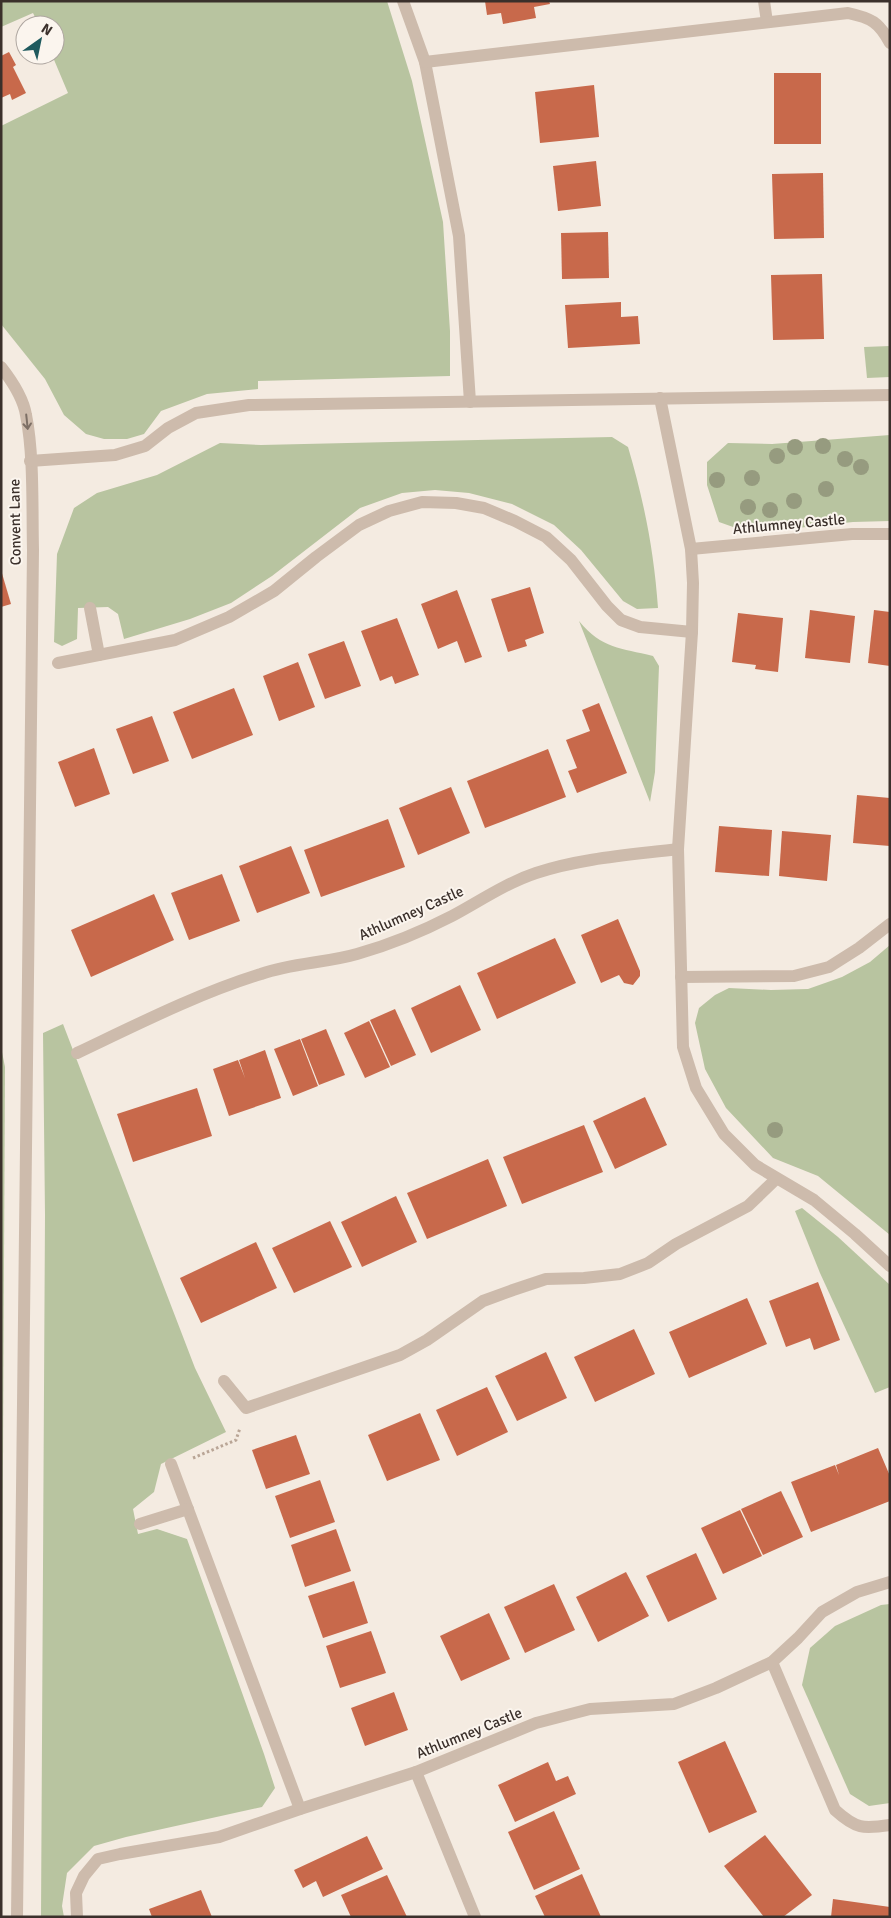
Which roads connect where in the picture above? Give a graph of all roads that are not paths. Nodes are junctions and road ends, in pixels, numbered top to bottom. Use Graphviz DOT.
graph roads {
  1 [pos="403,1"];
  2 [pos="764,1"];
  3 [pos="766,22"];
  4 [pos="890,43"];
  5 [pos="425,62"];
  6 [pos="1,367"];
  7 [pos="890,395"];
  8 [pos="660,398"];
  9 [pos="470,402"];
  10 [pos="30,460"];
  11 [pos="890,534"];
  12 [pos="691,549"];
  13 [pos="90,608"];
  14 [pos="692,632"];
  15 [pos="99,655"];
  16 [pos="58,663"];
  17 [pos="678,849"];
  18 [pos="890,924"];
  19 [pos="681,976"];
  20 [pos="77,1053"];
  21 [pos="776,1179"];
  22 [pos="890,1266"];
  23 [pos="224,1381"];
  24 [pos="171,1464"];
  25 [pos="188,1509"];
  26 [pos="140,1524"];
  27 [pos="890,1582"];
  28 [pos="772,1662"];
  29 [pos="416,1772"];
  30 [pos="300,1809"];
  31 [pos="890,1825"];
  32 [pos="17,1917"];
  33 [pos="77,1917"];
  34 [pos="475,1917"];
  1 -- 5 [label="street"];
  2 -- 3 [label="street"];
  3 -- 4 [label="street"];
  3 -- 5 [label="street"];
  5 -- 9 [label="street"];
  6 -- 10 [label="street, Convent Lane, one-way"];
  7 -- 8 [label="street"];
  8 -- 9 [label="street"];
  8 -- 12 [label="street"];
  9 -- 10 [label="street"];
  10 -- 32 [label="street, Convent Lane"];
  11 -- 12 [label="street, Athlumney Castle"];
  12 -- 14 [label="street"];
  13 -- 15 [label="street"];
  14 -- 15 [label="street"];
  14 -- 17 [label="street"];
  15 -- 16 [label="street"];
  17 -- 19 [label="street"];
  17 -- 20 [label="street, Athlumney Castle"];
  18 -- 19 [label="street"];
  19 -- 21 [label="street"];
  21 -- 22 [label="street"];
  21 -- 23 [label="street"];
  24 -- 25 [label="street"];
  25 -- 26 [label="street"];
  25 -- 30 [label="street"];
  27 -- 28 [label="street, Athlumney Castle"];
  28 -- 29 [label="street, Athlumney Castle"];
  28 -- 31 [label="street"];
  29 -- 30 [label="street, Athlumney Castle"];
  29 -- 34 [label="street"];
  30 -- 33 [label="street, Athlumney Castle"];
}
